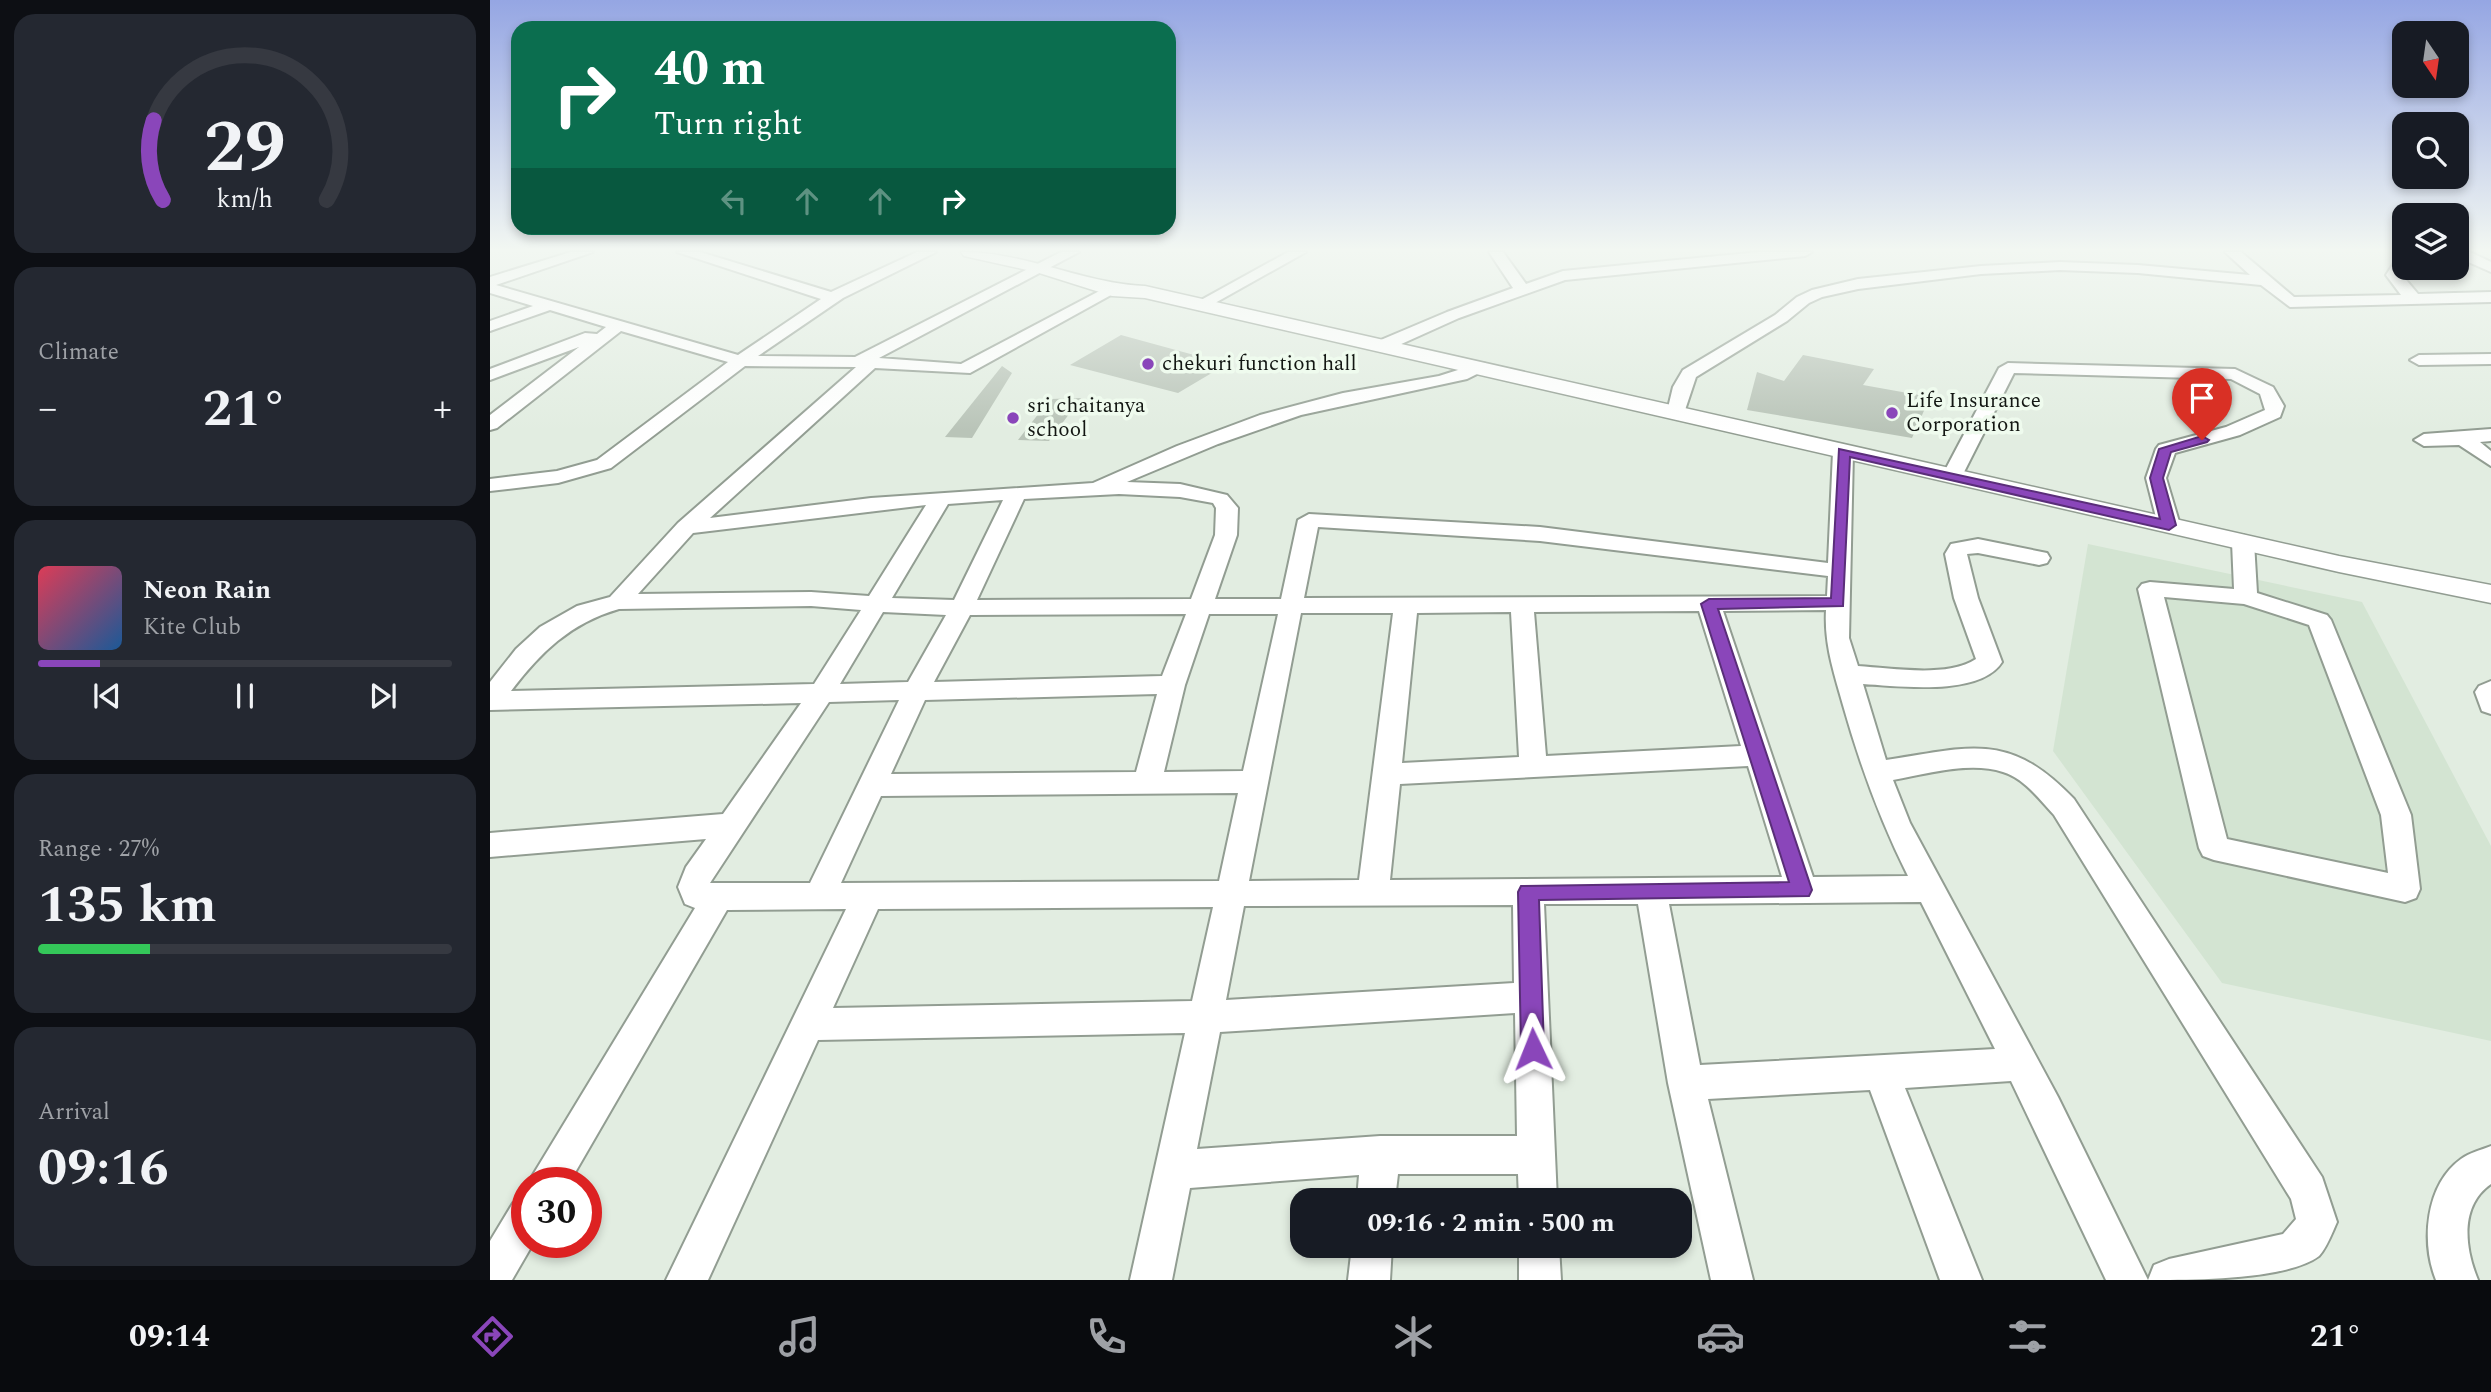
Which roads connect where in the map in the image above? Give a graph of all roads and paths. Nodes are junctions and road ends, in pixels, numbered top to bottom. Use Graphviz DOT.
graph roads {
  1 [pos="531,312"];
  2 [pos="566,312"];
  3 [pos="812,312"];
  4 [pos="960,312"];
  5 [pos="1071,312"];
  6 [pos="1230,312"];
  7 [pos="1462,312"];
  8 [pos="1787,312"];
  9 [pos="490,326"];
  10 [pos="616,327"];
  11 [pos="1382,346"];
  12 [pos="2491,359"];
  13 [pos="2419,360"];
  14 [pos="741,361"];
  15 [pos="864,363"];
  16 [pos="1480,368"];
  17 [pos="490,375"];
  18 [pos="1676,412"];
  19 [pos="490,424"];
  20 [pos="2491,435"];
  21 [pos="2463,439"];
  22 [pos="2424,440"];
  23 [pos="1843,452"];
  24 [pos="2491,460"];
  25 [pos="1952,476"];
  26 [pos="490,485"];
  27 [pos="1091,489"];
  28 [pos="1017,492"];
  29 [pos="941,498"];
  30 [pos="2169,525"];
  31 [pos="686,528"];
  32 [pos="2243,542"];
  33 [pos="2039,558"];
  34 [pos="1839,571"];
  35 [pos="2491,594"];
  36 [pos="2246,597"];
  37 [pos="618,602"];
  38 [pos="1838,603"];
  39 [pos="1406,604"];
  40 [pos="1522,604"];
  41 [pos="1709,604"];
  42 [pos="878,605"];
  43 [pos="1292,605"];
  44 [pos="1200,606"];
  45 [pos="962,608"];
  46 [pos="1847,674"];
  47 [pos="1172,685"];
  48 [pos="917,690"];
  49 [pos="2491,690"];
  50 [pos="824,691"];
  51 [pos="490,701"];
  52 [pos="2491,705"];
  53 [pos="1757,755"];
  54 [pos="1533,766"];
  55 [pos="1876,772"];
  56 [pos="1387,774"];
  57 [pos="1147,782"];
  58 [pos="1255,782"];
  59 [pos="872,785"];
  60 [pos="730,825"];
  61 [pos="490,845"];
  62 [pos="1928,889"];
  63 [pos="1802,890"];
  64 [pos="1651,891"];
  65 [pos="1373,892"];
  66 [pos="1528,892"];
  67 [pos="1233,893"];
  68 [pos="819,896"];
  69 [pos="868,896"];
  70 [pos="718,897"];
  71 [pos="1531,997"];
  72 [pos="1206,1017"];
  73 [pos="808,1024"];
  74 [pos="2021,1064"];
  75 [pos="1881,1072"];
  76 [pos="1686,1083"];
  77 [pos="1380,1155"];
  78 [pos="1536,1155"];
  79 [pos="2491,1165"];
  80 [pos="557,1167"];
  81 [pos="1174,1170"];
  82 [pos="1377,1188"];
  83 [pos="1537,1188"];
  84 [pos="511,1244"];
  85 [pos="1371,1258"];
  86 [pos="1539,1258"];
  87 [pos="490,1279"];
  88 [pos="687,1280"];
  89 [pos="1151,1280"];
  90 [pos="1369,1280"];
  91 [pos="1540,1280"];
  92 [pos="1732,1280"];
  93 [pos="1961,1280"];
  94 [pos="2127,1280"];
  95 [pos="2169,1280"];
  96 [pos="2458,1280"];
  1 -- 9 [label="street"];
  2 -- 10 [label="street"];
  3 -- 14 [label="street"];
  4 -- 15 [label="street"];
  5 -- 15 [label="street"];
  6 -- 11 [label="main road"];
  7 -- 11 [label="street"];
  8 -- 18 [label="street"];
  10 -- 14 [label="street"];
  10 -- 17 [label="street"];
  10 -- 19 [label="street"];
  11 -- 16 [label="main road"];
  12 -- 13 [label="street"];
  14 -- 15 [label="street"];
  14 -- 26 [label="street"];
  15 -- 31 [label="street"];
  16 -- 18 [label="main road"];
  16 -- 27 [label="street"];
  18 -- 23 [label="main road"];
  20 -- 21 [label="street"];
  21 -- 22 [label="street"];
  21 -- 24 [label="street"];
  23 -- 25 [label="main road"];
  23 -- 34 [label="street"];
  25 -- 30 [label="main road"];
  25 -- 30 [label="street"];
  27 -- 28 [label="street"];
  27 -- 44 [label="street"];
  28 -- 29 [label="street"];
  28 -- 45 [label="street"];
  29 -- 31 [label="street"];
  29 -- 42 [label="street"];
  30 -- 32 [label="main road"];
  31 -- 37 [label="street"];
  32 -- 35 [label="main road"];
  32 -- 36 [label="street"];
  33 -- 46 [label="street"];
  34 -- 38 [label="street"];
  34 -- 43 [label="street"];
  36 -- 36 [label="street"];
  37 -- 42 [label="street"];
  37 -- 51 [label="street"];
  38 -- 41 [label="street"];
  38 -- 46 [label="street"];
  39 -- 40 [label="street"];
  39 -- 43 [label="street"];
  39 -- 56 [label="street"];
  40 -- 41 [label="street"];
  40 -- 54 [label="street"];
  41 -- 53 [label="street"];
  42 -- 45 [label="street"];
  42 -- 50 [label="street"];
  43 -- 44 [label="street"];
  43 -- 58 [label="street"];
  44 -- 45 [label="street"];
  44 -- 47 [label="street"];
  45 -- 48 [label="street"];
  46 -- 55 [label="street"];
  47 -- 48 [label="street"];
  47 -- 57 [label="street"];
  48 -- 50 [label="street"];
  48 -- 59 [label="street"];
  49 -- 52 [label="street"];
  50 -- 51 [label="street"];
  50 -- 60 [label="street"];
  53 -- 54 [label="street"];
  53 -- 63 [label="street"];
  54 -- 56 [label="street"];
  55 -- 62 [label="street"];
  55 -- 95 [label="street"];
  56 -- 65 [label="street"];
  57 -- 58 [label="street"];
  57 -- 59 [label="street"];
  58 -- 67 [label="street"];
  59 -- 68 [label="street"];
  60 -- 61 [label="street"];
  60 -- 70 [label="street"];
  62 -- 63 [label="street"];
  62 -- 74 [label="street"];
  63 -- 64 [label="street"];
  64 -- 66 [label="street"];
  64 -- 76 [label="street"];
  65 -- 66 [label="street"];
  65 -- 67 [label="street"];
  66 -- 71 [label="street"];
  67 -- 69 [label="street"];
  67 -- 72 [label="street"];
  68 -- 69 [label="street"];
  68 -- 70 [label="street"];
  69 -- 73 [label="street"];
  70 -- 80 [label="street"];
  71 -- 72 [label="street"];
  71 -- 78 [label="street"];
  72 -- 73 [label="street"];
  72 -- 81 [label="street"];
  73 -- 88 [label="street"];
  74 -- 75 [label="street"];
  74 -- 94 [label="street"];
  75 -- 76 [label="street"];
  75 -- 93 [label="street"];
  76 -- 92 [label="street"];
  77 -- 78 [label="street"];
  77 -- 81 [label="street"];
  77 -- 82 [label="street"];
  78 -- 83 [label="street"];
  79 -- 96 [label="street"];
  81 -- 89 [label="street"];
  84 -- 87 [label="street"];
  85 -- 90 [label="street"];
  86 -- 91 [label="street"];
}
